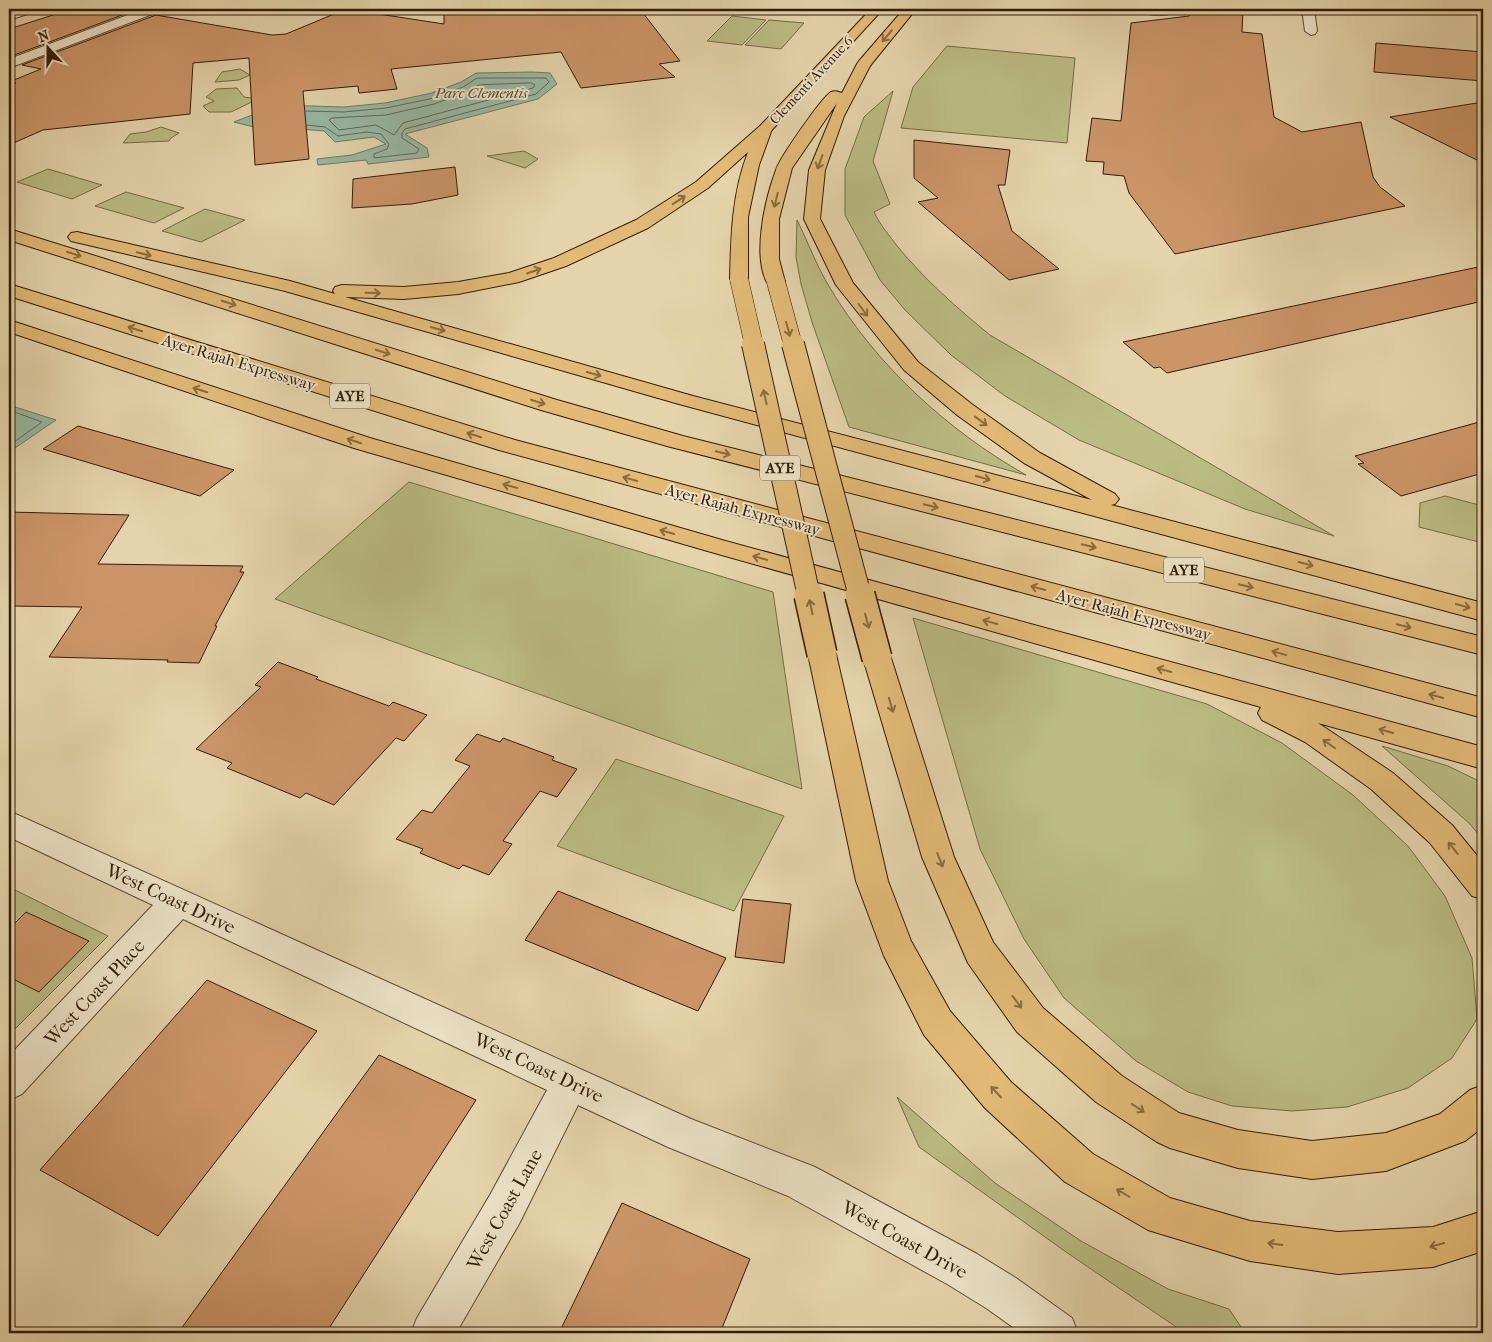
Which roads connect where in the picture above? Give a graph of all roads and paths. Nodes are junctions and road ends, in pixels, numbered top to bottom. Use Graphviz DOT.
graph roads {
  1 [pos="30,9"];
  2 [pos="154,9"];
  3 [pos="877,9"];
  4 [pos="910,9"];
  5 [pos="1308,9"];
  6 [pos="9,16"];
  7 [pos="1311,31"];
  8 [pos="9,64"];
  9 [pos="864,64"];
  10 [pos="765,129"];
  11 [pos="10,234"];
  12 [pos="290,287"];
  13 [pos="9,290"];
  14 [pos="9,326"];
  15 [pos="1174,529"];
  16 [pos="1483,612"];
  17 [pos="1483,646"];
  18 [pos="1211,683"];
  19 [pos="1483,708"];
  20 [pos="1483,758"];
  21 [pos="9,823"];
  22 [pos="1483,886"];
  23 [pos="178,901"];
  24 [pos="9,1082"];
  25 [pos="570,1082"];
  26 [pos="1483,1104"];
  27 [pos="1483,1230"];
  28 [pos="432,1333"];
  29 [pos="1057,1333"];
  1 -- 6 [label="street"];
  2 -- 8 [label="street"];
  3 -- 10 [label="main road, Clementi Avenue 6"];
  4 -- 9 [label="main road, Clementi Avenue 6, one-way"];
  5 -- 7 [label="street"];
  9 -- 15 [label="main road, one-way"];
  9 -- 26 [label="main road, one-way, bridge"];
  12 -- 10 [label="main road, Clementi Avenue 6, one-way"];
  27 -- 10 [label="main road, one-way, bridge"];
  11 -- 12 [label="main road, one-way"];
  11 -- 17 [label="main road, AYE, one-way"];
  12 -- 15 [label="main road, one-way"];
  19 -- 13 [label="main road, Ayer Rajah Expressway / AYE, one-way"];
  18 -- 14 [label="main road, one-way"];
  15 -- 16 [label="main road, one-way"];
  20 -- 18 [label="main road, one-way"];
  22 -- 18 [label="main road, one-way"];
  21 -- 23 [label="street, West Coast Drive"];
  23 -- 24 [label="street, West Coast Place"];
  23 -- 25 [label="street, West Coast Drive"];
  25 -- 28 [label="street, West Coast Lane"];
  25 -- 29 [label="street, West Coast Drive"];
}
